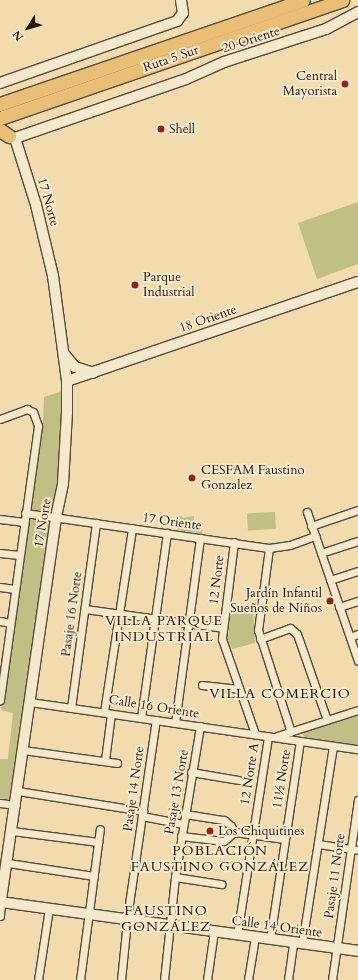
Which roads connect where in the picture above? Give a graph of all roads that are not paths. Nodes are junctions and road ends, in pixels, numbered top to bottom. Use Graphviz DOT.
graph roads {
  1 [pos="181,0"];
  2 [pos="303,0"];
  3 [pos="342,0"];
  4 [pos="358,12"];
  5 [pos="0,84"];
  6 [pos="0,104"];
  7 [pos="0,118"];
  8 [pos="6,136"];
  9 [pos="358,282"];
  10 [pos="64,354"];
  11 [pos="93,373"];
  12 [pos="67,382"];
  13 [pos="0,419"];
  14 [pos="358,510"];
  15 [pos="306,512"];
  16 [pos="25,514"];
  17 [pos="56,518"];
  18 [pos="0,519"];
  19 [pos="24,522"];
  20 [pos="96,523"];
  21 [pos="312,526"];
  22 [pos="132,528"];
  23 [pos="167,533"];
  24 [pos="315,536"];
  25 [pos="200,538"];
  26 [pos="358,541"];
  27 [pos="234,542"];
  28 [pos="269,548"];
  29 [pos="0,553"];
  30 [pos="321,554"];
  31 [pos="20,555"];
  32 [pos="358,571"];
  33 [pos="330,580"];
  34 [pos="0,587"];
  35 [pos="15,589"];
  36 [pos="358,601"];
  37 [pos="339,607"];
  38 [pos="85,609"];
  39 [pos="118,613"];
  40 [pos="154,618"];
  41 [pos="0,621"];
  42 [pos="10,622"];
  43 [pos="188,623"];
  44 [pos="223,628"];
  45 [pos="358,634"];
  46 [pos="350,637"];
  47 [pos="260,638"];
  48 [pos="3,656"];
  49 [pos="358,661"];
  50 [pos="202,685"];
  51 [pos="1,689"];
  52 [pos="239,689"];
  53 [pos="0,700"];
  54 [pos="30,702"];
  55 [pos="71,708"];
  56 [pos="358,710"];
  57 [pos="108,712"];
  58 [pos="141,718"];
  59 [pos="156,720"];
  60 [pos="327,720"];
  61 [pos="175,723"];
  62 [pos="200,726"];
  63 [pos="292,732"];
  64 [pos="255,734"];
  65 [pos="272,736"];
  66 [pos="300,741"];
  67 [pos="333,746"];
  68 [pos="358,749"];
  69 [pos="23,750"];
  70 [pos="105,760"];
  71 [pos="117,763"];
  72 [pos="191,772"];
  73 [pos="238,780"];
  74 [pos="18,792"];
  75 [pos="358,800"];
  76 [pos="0,803"];
  77 [pos="16,805"];
  78 [pos="142,814"];
  79 [pos="185,814"];
  80 [pos="183,824"];
  81 [pos="100,829"];
  82 [pos="12,831"];
  83 [pos="234,832"];
  84 [pos="253,834"];
  85 [pos="181,836"];
  86 [pos="285,839"];
  87 [pos="98,842"];
  88 [pos="318,844"];
  89 [pos="354,850"];
  90 [pos="8,863"];
  91 [pos="94,876"];
  92 [pos="175,877"];
  93 [pos="221,884"];
  94 [pos="2,902"];
  95 [pos="49,908"];
  96 [pos="89,914"];
  97 [pos="0,916"];
  98 [pos="129,920"];
  99 [pos="169,925"];
  100 [pos="214,931"];
  101 [pos="237,934"];
  102 [pos="255,937"];
  103 [pos="270,939"];
  104 [pos="298,943"];
  105 [pos="336,948"];
  106 [pos="358,951"];
  107 [pos="38,980"];
  108 [pos="80,980"];
  109 [pos="121,980"];
  110 [pos="164,980"];
  111 [pos="207,980"];
  112 [pos="248,980"];
  113 [pos="288,980"];
  114 [pos="332,980"];
  1 -- 5 [label="street"];
  2 -- 6 [label="highway, Ruta 5 Sur"];
  3 -- 7 [label="highway, Ruta 5 Sur"];
  4 -- 8 [label="street, 20 Oriente"];
  8 -- 10 [label="street, 17 Norte"];
  9 -- 11 [label="street, 18 Oriente"];
  10 -- 11 [label="street"];
  10 -- 12 [label="street, 17 Norte"];
  11 -- 12 [label="street, 18 Oriente"];
  12 -- 17 [label="street, 17 Norte"];
  13 -- 16 [label="street"];
  14 -- 21 [label="street"];
  15 -- 21 [label="street"];
  16 -- 17 [label="street, 17 Oriente"];
  16 -- 19 [label="street"];
  17 -- 20 [label="street, 17 Oriente"];
  17 -- 54 [label="street, 17 Norte"];
  18 -- 19 [label="street"];
  19 -- 31 [label="street"];
  20 -- 22 [label="street, 17 Oriente"];
  20 -- 38 [label="street, Pasaje 16 Norte"];
  21 -- 24 [label="street"];
  22 -- 23 [label="street, 17 Oriente"];
  22 -- 39 [label="street"];
  23 -- 25 [label="street, 17 Oriente"];
  23 -- 40 [label="street"];
  24 -- 28 [label="street, 17 Oriente"];
  24 -- 30 [label="street"];
  25 -- 27 [label="street, 17 Oriente"];
  25 -- 43 [label="street"];
  26 -- 30 [label="street"];
  27 -- 28 [label="street, 17 Oriente"];
  27 -- 44 [label="street, 12 Norte"];
  28 -- 47 [label="street"];
  29 -- 31 [label="street"];
  30 -- 33 [label="street"];
  31 -- 35 [label="street"];
  32 -- 33 [label="street"];
  33 -- 37 [label="street"];
  34 -- 35 [label="street"];
  35 -- 42 [label="street"];
  36 -- 37 [label="street"];
  37 -- 46 [label="street"];
  38 -- 39 [label="street"];
  38 -- 55 [label="street, Pasaje 16 Norte"];
  39 -- 40 [label="street"];
  39 -- 57 [label="street"];
  40 -- 43 [label="street"];
  40 -- 58 [label="street"];
  41 -- 42 [label="street"];
  42 -- 48 [label="street"];
  43 -- 44 [label="street"];
  43 -- 61 [label="street"];
  44 -- 52 [label="street, 12 Norte"];
  45 -- 46 [label="street"];
  46 -- 49 [label="street"];
  47 -- 60 [label="street"];
  47 -- 63 [label="street"];
  48 -- 51 [label="street"];
  50 -- 52 [label="street"];
  51 -- 53 [label="street"];
  52 -- 64 [label="street, 12 Norte"];
  54 -- 55 [label="street, Calle 16 Oriente"];
  54 -- 69 [label="street, 17 Norte"];
  55 -- 57 [label="street, Calle 16 Oriente"];
  56 -- 60 [label="street, Calle 16 Oriente"];
  57 -- 58 [label="street, Calle 16 Oriente"];
  57 -- 70 [label="street"];
  58 -- 59 [label="street, Calle 16 Oriente"];
  59 -- 61 [label="street, Calle 16 Oriente"];
  59 -- 78 [label="street, Pasaje 14 Norte"];
  60 -- 63 [label="street, Calle 16 Oriente"];
  61 -- 62 [label="street, Calle 16 Oriente"];
  62 -- 64 [label="street, Calle 16 Oriente"];
  62 -- 72 [label="street, Pasaje 13 Norte"];
  63 -- 65 [label="street, Calle 16 Oriente"];
  64 -- 65 [label="street, Calle 16 Oriente"];
  65 -- 66 [label="street, Calle 16 Oriente"];
  65 -- 84 [label="street, 12 Norte A"];
  66 -- 67 [label="street, Calle 16 Oriente"];
  66 -- 86 [label="street, 11½ Norte"];
  67 -- 68 [label="street, Calle 16 Oriente"];
  67 -- 88 [label="street"];
  69 -- 70 [label="street"];
  69 -- 74 [label="street, 17 Norte"];
  70 -- 71 [label="street"];
  72 -- 73 [label="street"];
  72 -- 79 [label="street, Pasaje 13 Norte"];
  74 -- 77 [label="street, 17 Norte"];
  74 -- 78 [label="street"];
  75 -- 89 [label="street, Pasaje 11 Norte"];
  76 -- 77 [label="street"];
  77 -- 82 [label="street, 17 Norte"];
  78 -- 80 [label="street"];
  78 -- 98 [label="street, Pasaje 14 Norte"];
  79 -- 80 [label="street, Pasaje 13 Norte"];
  79 -- 83 [label="street"];
  80 -- 85 [label="street, Pasaje 13 Norte"];
  81 -- 87 [label="street"];
  82 -- 87 [label="street"];
  82 -- 90 [label="street, 17 Norte"];
  83 -- 84 [label="street"];
  83 -- 85 [label="street"];
  84 -- 86 [label="street"];
  84 -- 101 [label="street, 12 Norte A"];
  85 -- 92 [label="street, Pasaje 13 Norte"];
  86 -- 103 [label="street, 11½ Norte"];
  87 -- 91 [label="street"];
  88 -- 89 [label="street"];
  88 -- 104 [label="street"];
  89 -- 105 [label="street, Pasaje 11 Norte"];
  90 -- 91 [label="street"];
  90 -- 94 [label="street, 17 Norte"];
  91 -- 96 [label="street"];
  92 -- 93 [label="street"];
  92 -- 99 [label="street, Pasaje 13 Norte"];
  94 -- 95 [label="street, Calle 14 Oriente"];
  94 -- 97 [label="street, 17 Norte"];
  95 -- 96 [label="street, Calle 14 Oriente"];
  95 -- 107 [label="street"];
  96 -- 98 [label="street, Calle 14 Oriente"];
  96 -- 108 [label="street"];
  98 -- 99 [label="street, Calle 14 Oriente"];
  98 -- 109 [label="street, Pasaje 14 Norte"];
  99 -- 100 [label="street, Calle 14 Oriente"];
  99 -- 110 [label="street, Pasaje 13 Norte"];
  100 -- 101 [label="street, Calle 14 Oriente"];
  100 -- 111 [label="street"];
  101 -- 102 [label="street, Calle 14 Oriente"];
  102 -- 103 [label="street, Calle 14 Oriente"];
  102 -- 112 [label="street"];
  103 -- 104 [label="street, Calle 14 Oriente"];
  104 -- 105 [label="street, Calle 14 Oriente"];
  104 -- 113 [label="street"];
  105 -- 106 [label="street, Calle 14 Oriente"];
  105 -- 114 [label="street, Pasaje 11 Norte"];
}
